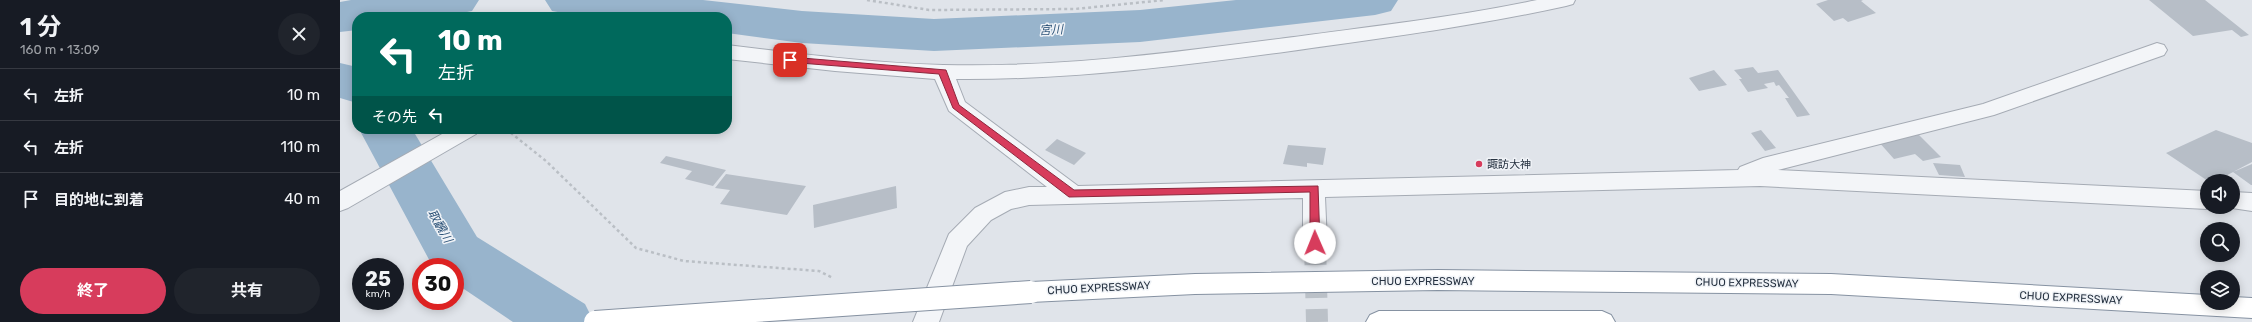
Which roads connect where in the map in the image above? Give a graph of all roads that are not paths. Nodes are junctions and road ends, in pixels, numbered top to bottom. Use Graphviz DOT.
graph roads {
  1 [pos="1566,0"];
  2 [pos="2157,50"];
  3 [pos="732,53"];
  4 [pos="943,72"];
  5 [pos="459,134"];
  6 [pos="1736,178"];
  7 [pos="1314,188"];
  8 [pos="1072,194"];
  9 [pos="2200,200"];
  10 [pos="2240,201"];
  11 [pos="340,202"];
  12 [pos="2252,202"];
  13 [pos="1315,243"];
  14 [pos="2252,308"];
  15 [pos="595,322"];
  16 [pos="926,322"];
  17 [pos="1379,322"];
  18 [pos="1602,322"];
  1 -- 4 [label="street"];
  2 -- 6 [label="street"];
  3 -- 4 [label="street"];
  4 -- 8 [label="street"];
  5 -- 11 [label="street"];
  6 -- 7 [label="street"];
  6 -- 9 [label="street"];
  7 -- 8 [label="street"];
  7 -- 13 [label="street"];
  8 -- 16 [label="street"];
  10 -- 12 [label="street"];
  14 -- 15 [label="highway, CHUO EXPRESSWAY, bridge"];
  17 -- 18 [label="highway"];
}
